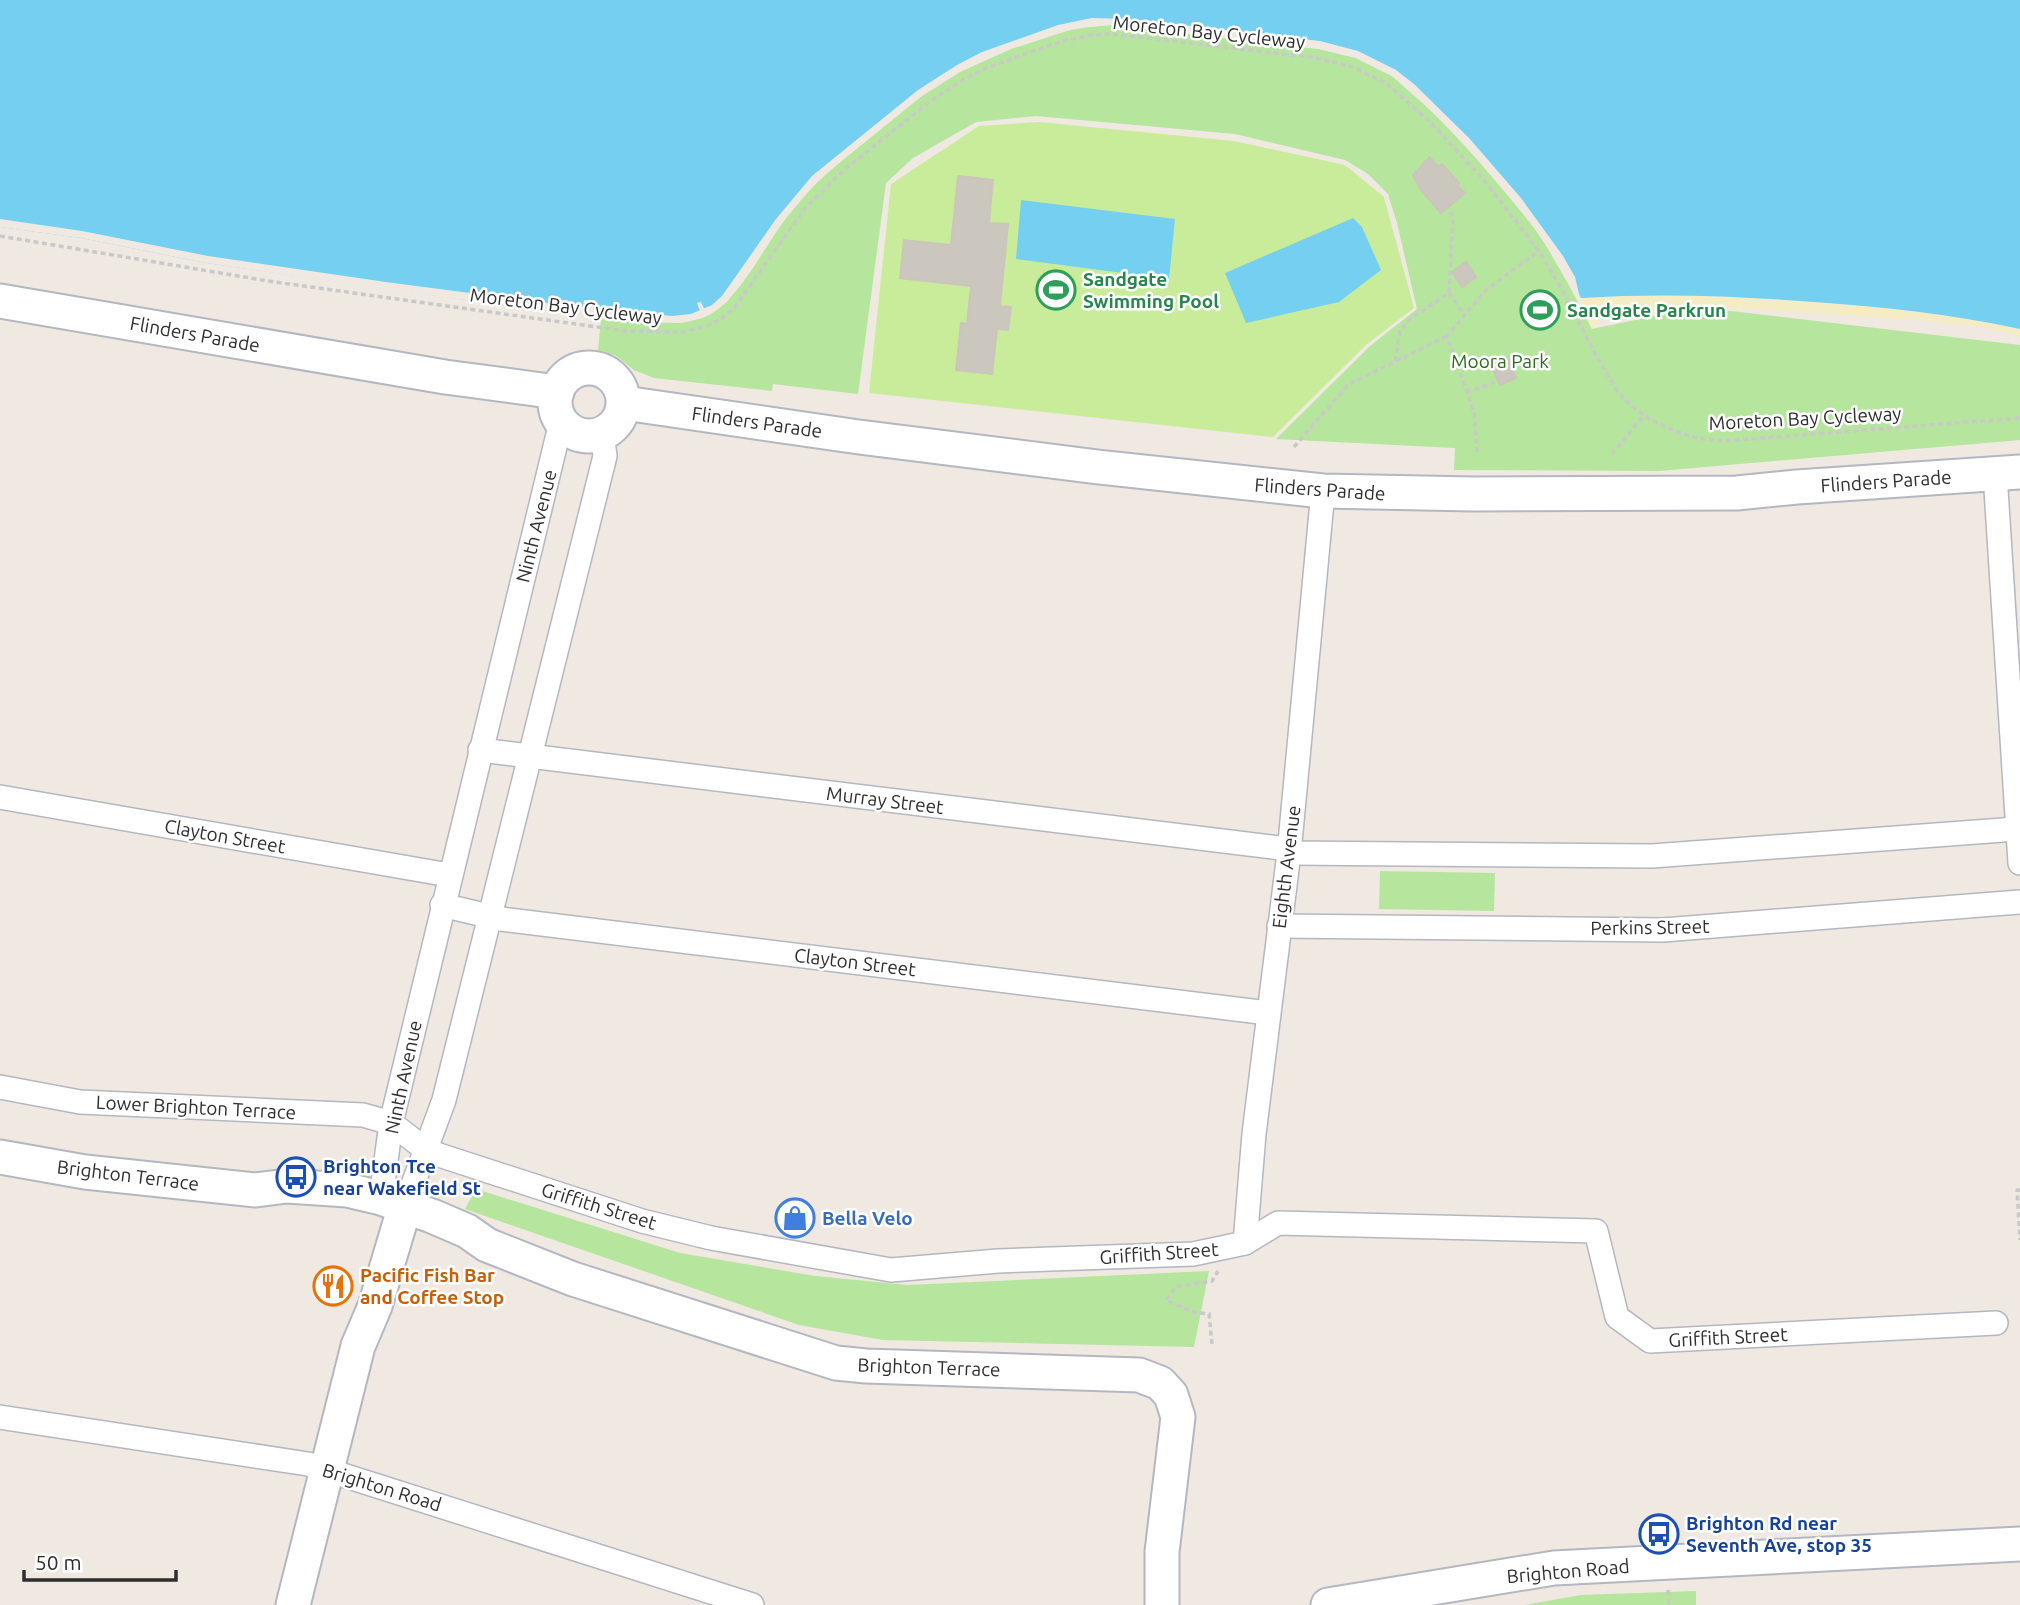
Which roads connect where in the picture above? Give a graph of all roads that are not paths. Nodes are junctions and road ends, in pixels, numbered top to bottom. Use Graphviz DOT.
graph roads {
  1 [pos="0,301"];
  2 [pos="624,403"];
  3 [pos="559,407"];
  4 [pos="602,434"];
  5 [pos="2007,473"];
  6 [pos="1323,491"];
  7 [pos="480,750"];
  8 [pos="529,755"];
  9 [pos="0,797"];
  10 [pos="2019,827"];
  11 [pos="1289,853"];
  12 [pos="2020,863"];
  13 [pos="449,875"];
  14 [pos="2020,902"];
  15 [pos="442,905"];
  16 [pos="490,916"];
  17 [pos="1279,926"];
  18 [pos="1268,1013"];
  19 [pos="0,1087"];
  20 [pos="391,1123"];
  21 [pos="425,1149"];
  22 [pos="0,1157"];
  23 [pos="391,1211"];
  24 [pos="1245,1243"];
  25 [pos="1996,1323"];
  26 [pos="0,1416"];
  27 [pos="327,1470"];
  28 [pos="2020,1544"];
  29 [pos="293,1605"];
  30 [pos="752,1605"];
  31 [pos="1162,1605"];
  32 [pos="1328,1605"];
  1 -- 3 [label="street, Flinders Parade"];
  2 -- 3 [label="street"];
  2 -- 4 [label="street"];
  2 -- 6 [label="street, Flinders Parade"];
  3 -- 4 [label="street, Flinders Parade"];
  3 -- 7 [label="street, Ninth Avenue"];
  4 -- 8 [label="street, Ninth Avenue"];
  5 -- 6 [label="street, Flinders Parade"];
  5 -- 10 [label="street"];
  6 -- 11 [label="street, Eighth Avenue"];
  7 -- 8 [label="street, Murray Street"];
  7 -- 13 [label="street, Ninth Avenue"];
  8 -- 11 [label="street, Murray Street"];
  8 -- 16 [label="street, Ninth Avenue"];
  9 -- 13 [label="street, Clayton Street"];
  10 -- 11 [label="street"];
  10 -- 12 [label="street"];
  11 -- 17 [label="street, Eighth Avenue"];
  13 -- 15 [label="street, Ninth Avenue"];
  14 -- 17 [label="street, Perkins Street"];
  15 -- 16 [label="street, Clayton Street"];
  15 -- 20 [label="street, Ninth Avenue"];
  16 -- 18 [label="street, Clayton Street"];
  16 -- 21 [label="street, Ninth Avenue"];
  17 -- 18 [label="street, Eighth Avenue"];
  18 -- 24 [label="street, Eighth Avenue"];
  19 -- 20 [label="street, Lower Brighton Terrace"];
  20 -- 21 [label="street, Griffith Street"];
  20 -- 23 [label="street, Ninth Avenue"];
  21 -- 23 [label="street, Ninth Avenue"];
  21 -- 24 [label="street, Griffith Street"];
  22 -- 23 [label="street, Brighton Terrace"];
  23 -- 27 [label="street, Ninth Avenue"];
  23 -- 31 [label="street, Brighton Terrace"];
  24 -- 25 [label="street, Griffith Street"];
  26 -- 27 [label="street, Brighton Road"];
  27 -- 29 [label="street, Ninth Avenue"];
  27 -- 30 [label="street, Brighton Road"];
  28 -- 32 [label="street, Brighton Road"];
}
